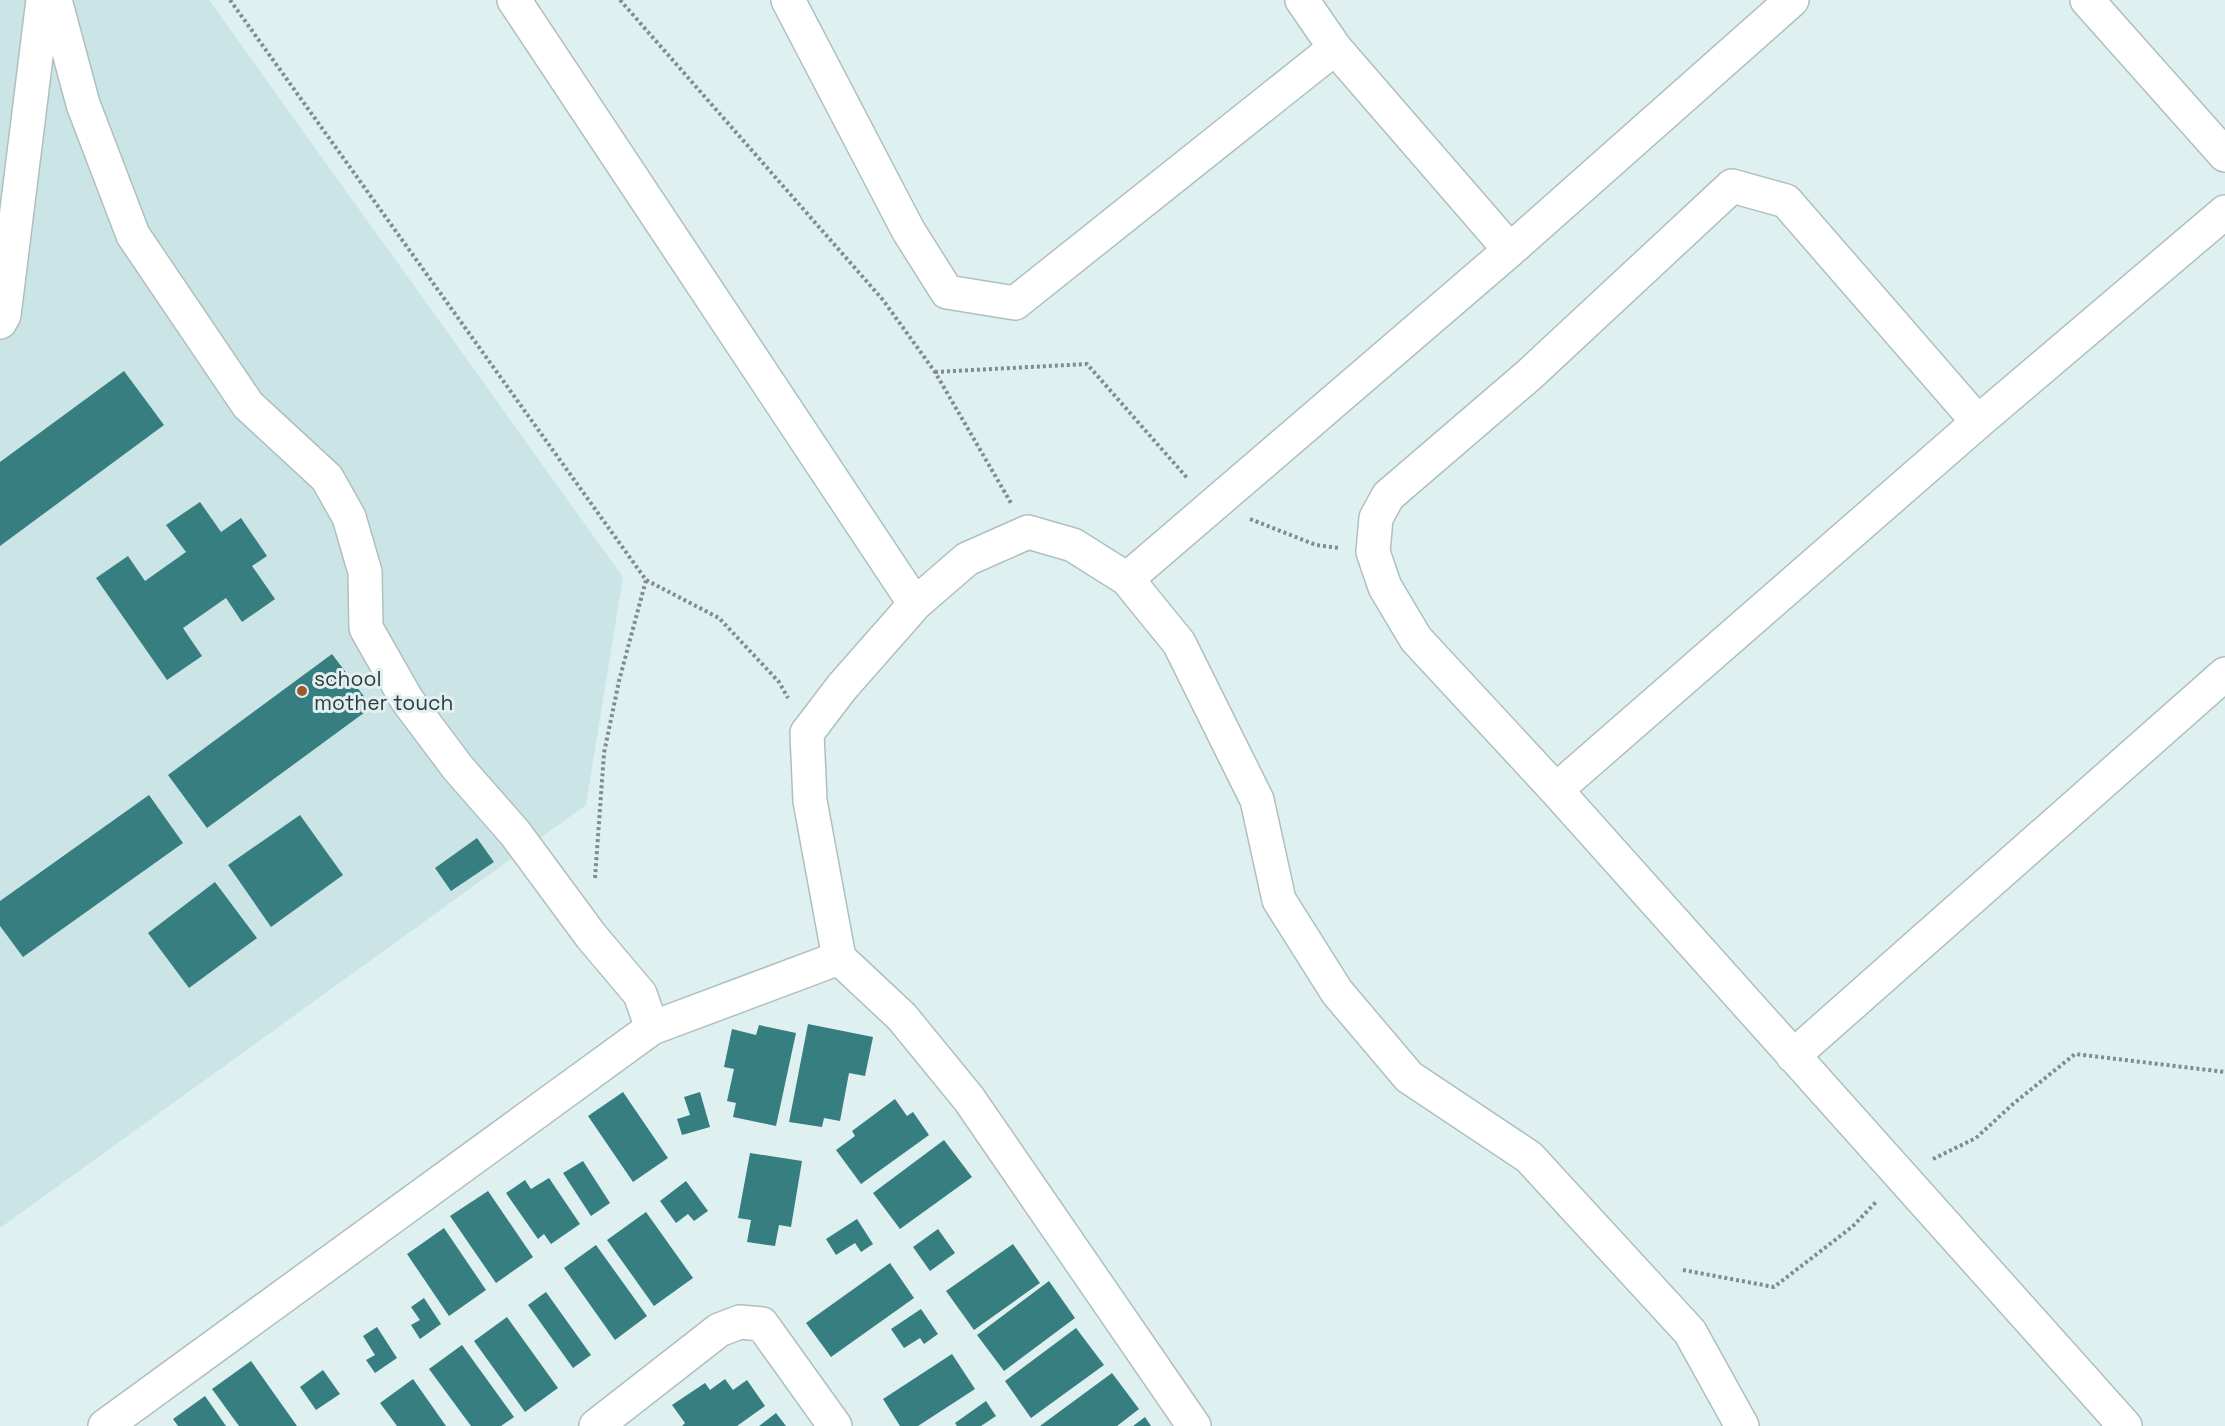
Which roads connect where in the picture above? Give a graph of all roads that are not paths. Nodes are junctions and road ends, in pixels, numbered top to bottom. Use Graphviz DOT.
graph roads {
  1 [pos="44,0"];
  2 [pos="55,0"];
  3 [pos="514,0"];
  4 [pos="788,0"];
  5 [pos="1302,0"];
  6 [pos="1792,0"];
  7 [pos="2087,0"];
  8 [pos="1335,48"];
  9 [pos="2225,155"];
  10 [pos="2225,212"];
  11 [pos="1510,250"];
  12 [pos="0,322"];
  13 [pos="1978,422"];
  14 [pos="1126,579"];
  15 [pos="915,604"];
  16 [pos="2225,674"];
  17 [pos="1556,789"];
  18 [pos="838,958"];
  19 [pos="652,1028"];
  20 [pos="1793,1056"];
  21 [pos="105,1426"];
  22 [pos="596,1426"];
  23 [pos="836,1426"];
  24 [pos="1194,1426"];
  25 [pos="1742,1426"];
  26 [pos="2125,1426"];
  1 -- 12 [label="street"];
  2 -- 19 [label="street"];
  3 -- 15 [label="street"];
  4 -- 8 [label="street"];
  5 -- 8 [label="street"];
  6 -- 11 [label="street"];
  7 -- 9 [label="street"];
  8 -- 11 [label="street"];
  10 -- 13 [label="street"];
  11 -- 14 [label="street"];
  13 -- 17 [label="street"];
  13 -- 17 [label="street"];
  14 -- 15 [label="street"];
  14 -- 25 [label="street"];
  15 -- 18 [label="street"];
  16 -- 20 [label="street"];
  17 -- 20 [label="street"];
  18 -- 19 [label="street"];
  18 -- 24 [label="street"];
  19 -- 21 [label="street"];
  20 -- 26 [label="street"];
  22 -- 23 [label="street"];
}
